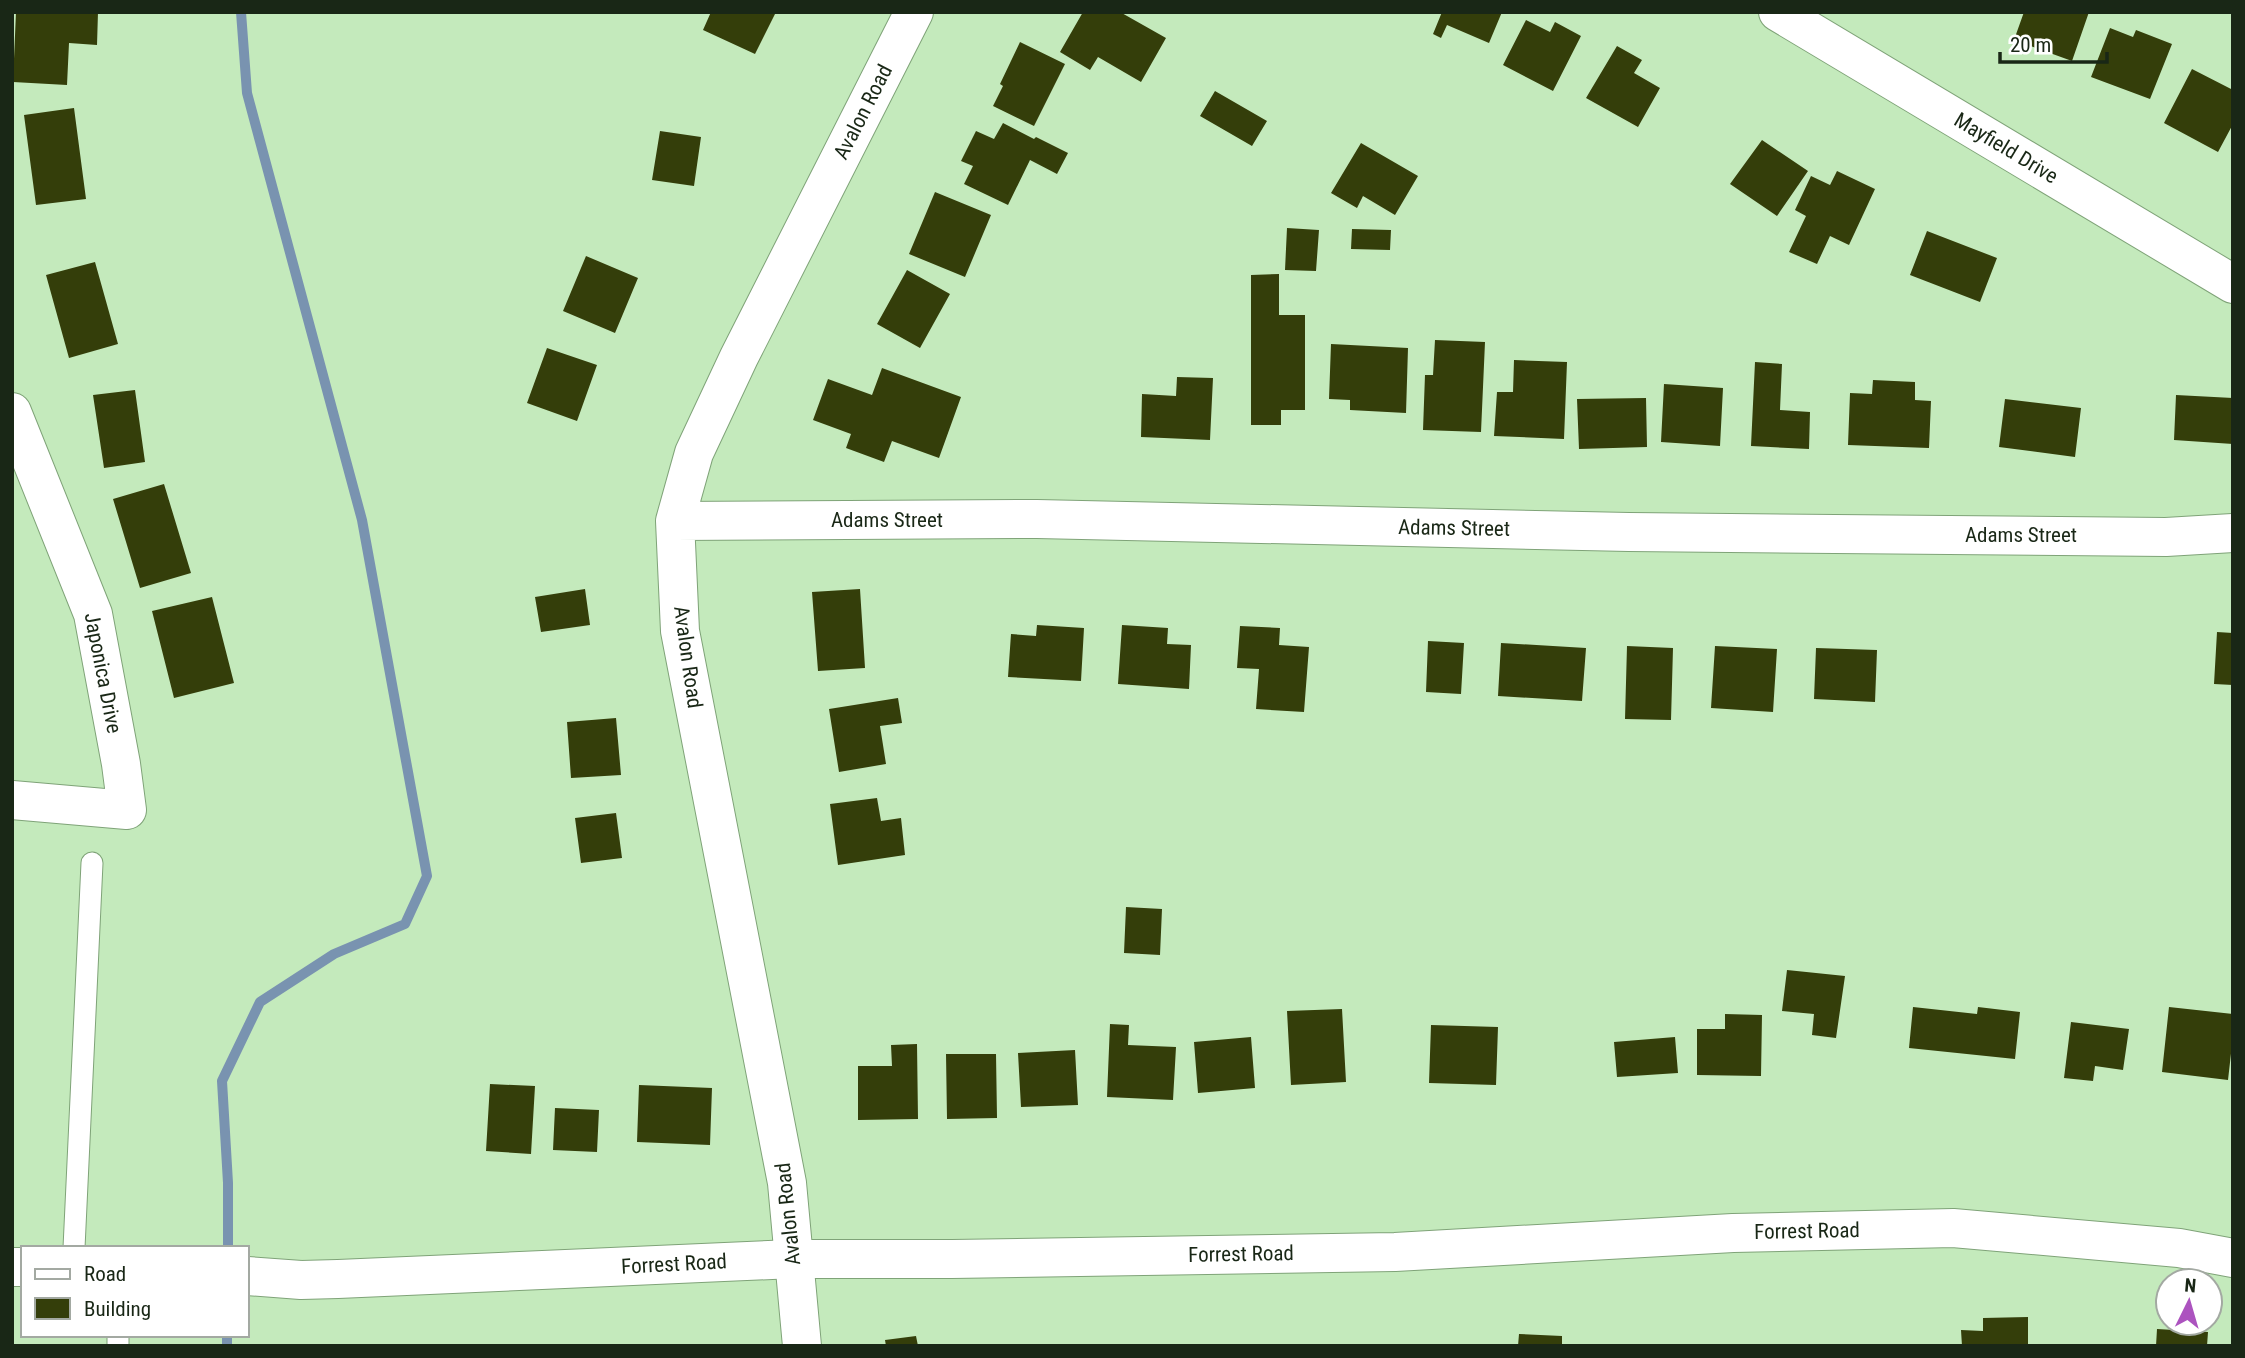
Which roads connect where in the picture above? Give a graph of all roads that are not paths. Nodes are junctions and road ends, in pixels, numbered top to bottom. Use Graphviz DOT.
graph roads {
  1 [pos="914,12"];
  2 [pos="1778,12"];
  3 [pos="2233,284"];
  4 [pos="12,412"];
  5 [pos="675,521"];
  6 [pos="2233,533"];
  7 [pos="21,801"];
  8 [pos="92,863"];
  9 [pos="74,1246"];
  10 [pos="2233,1258"];
  11 [pos="793,1259"];
  12 [pos="248,1276"];
  13 [pos="802,1346"];
  1 -- 5 [label="street, Avalon Road"];
  2 -- 3 [label="street, Mayfield Drive"];
  4 -- 7 [label="street, Japonica Drive"];
  5 -- 6 [label="street, Adams Street"];
  5 -- 11 [label="street, Avalon Road"];
  8 -- 9 [label="lane"];
  10 -- 11 [label="street, Forrest Road"];
  11 -- 12 [label="street, Forrest Road"];
  11 -- 13 [label="street, Avalon Road"];
}
